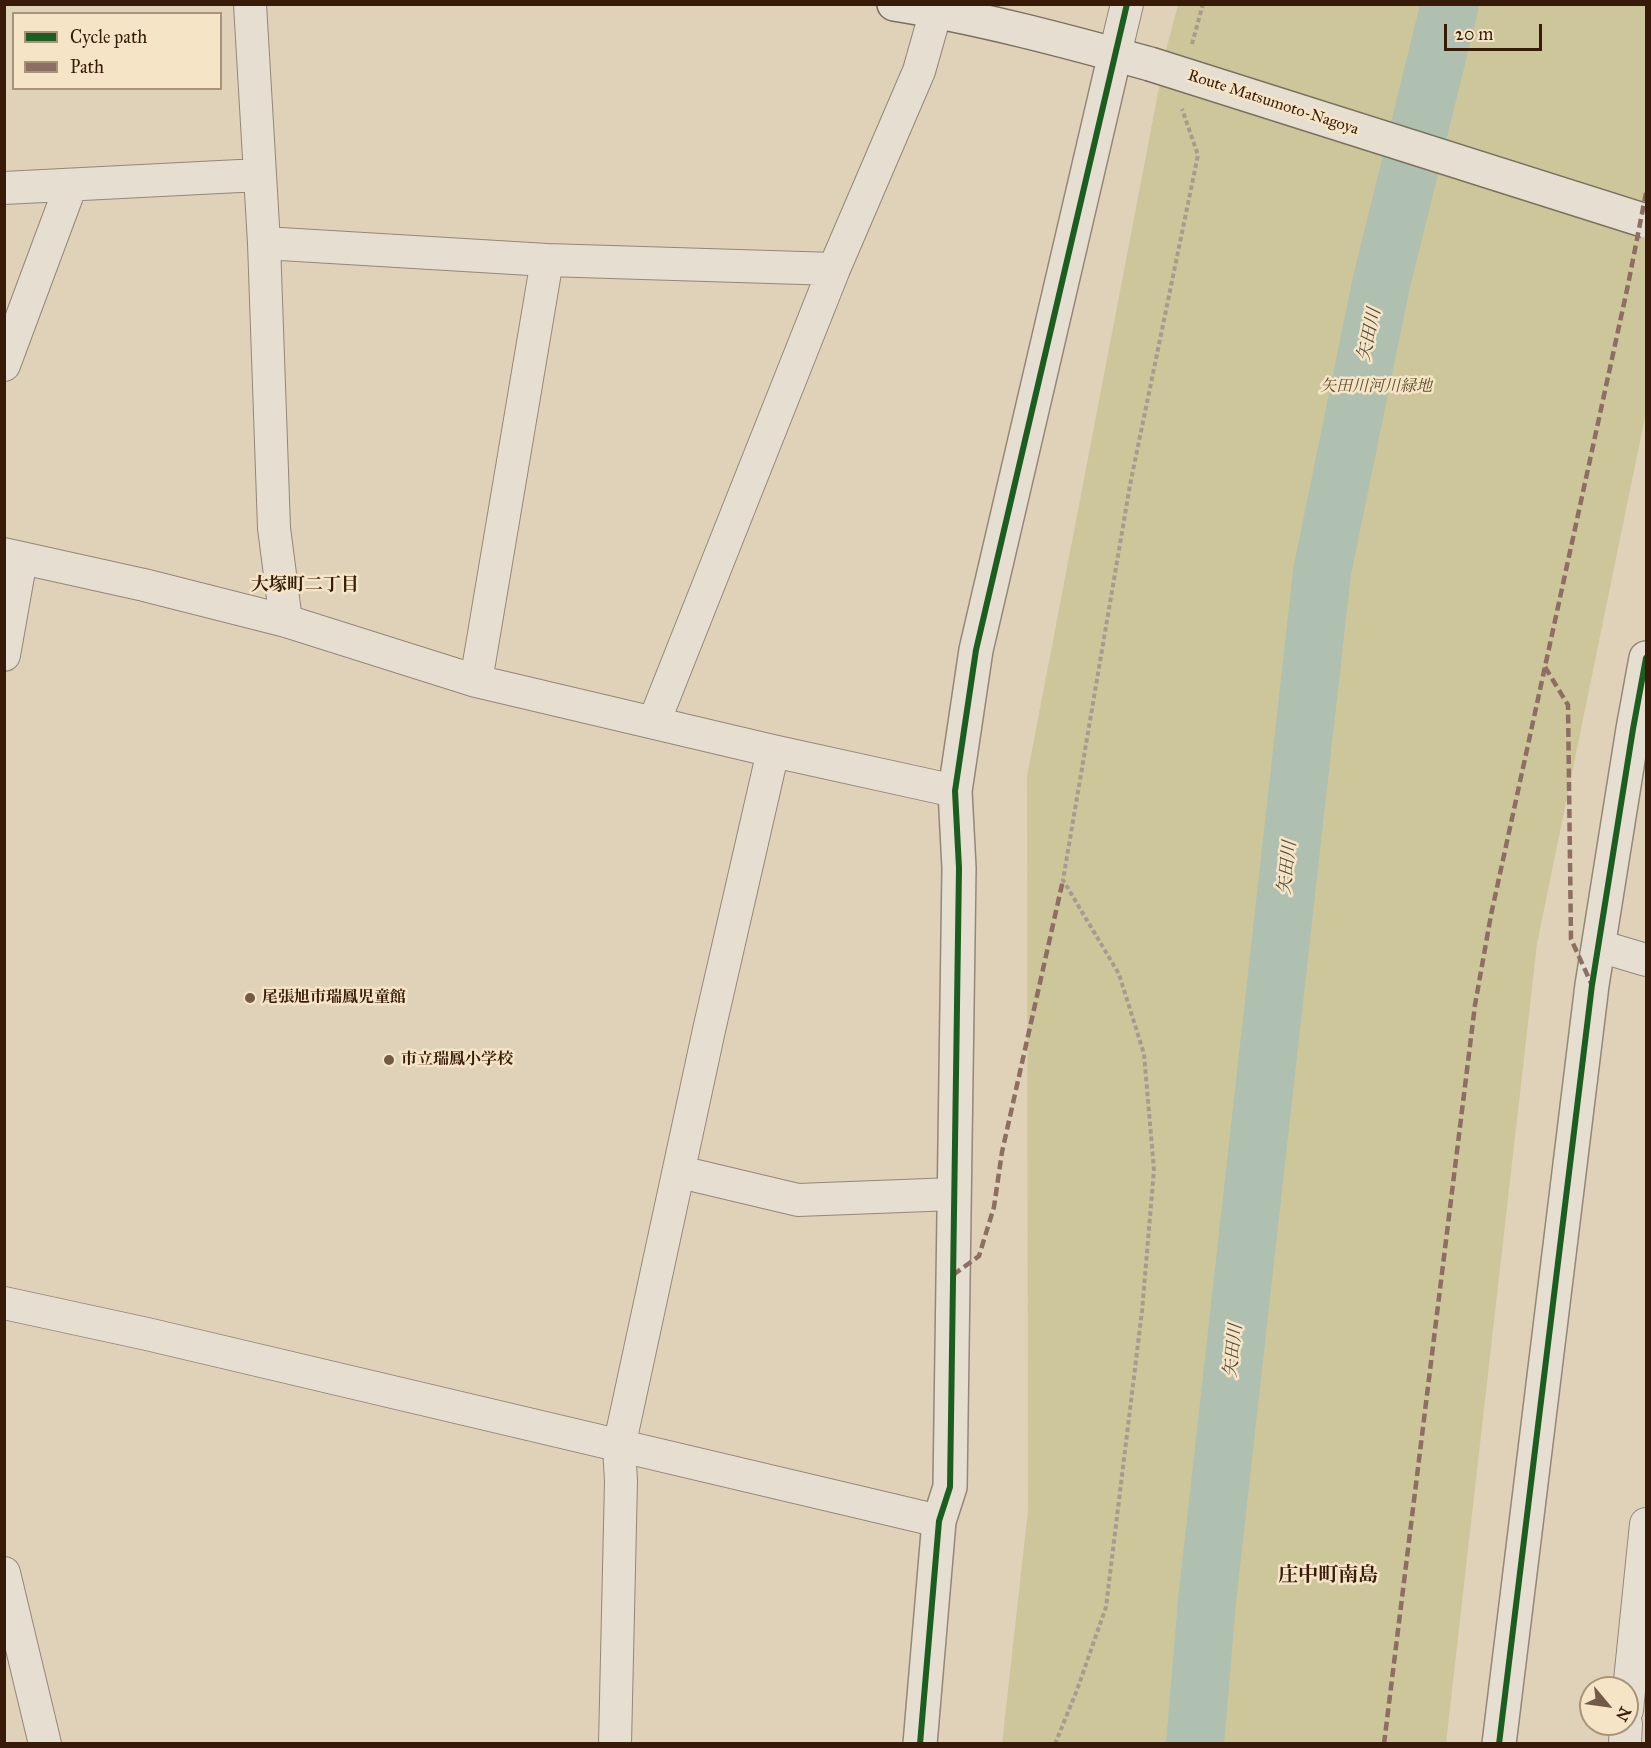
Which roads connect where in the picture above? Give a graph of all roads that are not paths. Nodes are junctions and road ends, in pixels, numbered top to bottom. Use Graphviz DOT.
graph roads {
  1 [pos="250,4"];
  2 [pos="894,4"];
  3 [pos="1127,4"];
  4 [pos="938,8"];
  5 [pos="1115,54"];
  6 [pos="260,175"];
  7 [pos="71,185"];
  8 [pos="4,188"];
  9 [pos="1647,221"];
  10 [pos="264,243"];
  11 [pos="547,260"];
  12 [pos="834,268"];
  13 [pos="4,365"];
  14 [pos="13,557"];
  15 [pos="286,621"];
  16 [pos="4,655"];
  17 [pos="1647,658"];
  18 [pos="476,681"];
  19 [pos="654,722"];
  20 [pos="773,751"];
  21 [pos="955,791"];
  22 [pos="1599,946"];
  23 [pos="1647,960"];
  24 [pos="680,1172"];
  25 [pos="954,1194"];
  26 [pos="4,1303"];
  27 [pos="620,1446"];
  28 [pos="939,1521"];
  29 [pos="1647,1524"];
  30 [pos="4,1573"];
  31 [pos="1635,1676"];
  32 [pos="45,1743"];
  33 [pos="615,1743"];
  34 [pos="920,1743"];
  35 [pos="1499,1743"];
  1 -- 6 [label="street"];
  2 -- 4 [label="street, Route Matsumoto-Nagoya"];
  3 -- 5 [label="street"];
  4 -- 5 [label="street, Route Matsumoto-Nagoya"];
  4 -- 12 [label="street"];
  5 -- 9 [label="street, Route Matsumoto-Nagoya, bridge"];
  5 -- 21 [label="street"];
  6 -- 7 [label="street"];
  6 -- 10 [label="street"];
  7 -- 8 [label="street"];
  7 -- 13 [label="street"];
  10 -- 11 [label="street"];
  10 -- 15 [label="street"];
  11 -- 12 [label="street"];
  11 -- 18 [label="street"];
  12 -- 19 [label="street"];
  14 -- 15 [label="street"];
  14 -- 16 [label="street"];
  15 -- 18 [label="street"];
  17 -- 22 [label="street"];
  18 -- 19 [label="street"];
  19 -- 20 [label="street"];
  20 -- 21 [label="street"];
  20 -- 24 [label="street"];
  21 -- 25 [label="street"];
  22 -- 23 [label="street"];
  22 -- 35 [label="street"];
  24 -- 25 [label="street"];
  24 -- 27 [label="street"];
  25 -- 28 [label="street"];
  26 -- 27 [label="street"];
  27 -- 28 [label="street"];
  27 -- 33 [label="street"];
  28 -- 34 [label="street"];
  29 -- 31 [label="street"];
  30 -- 32 [label="street"];
}
